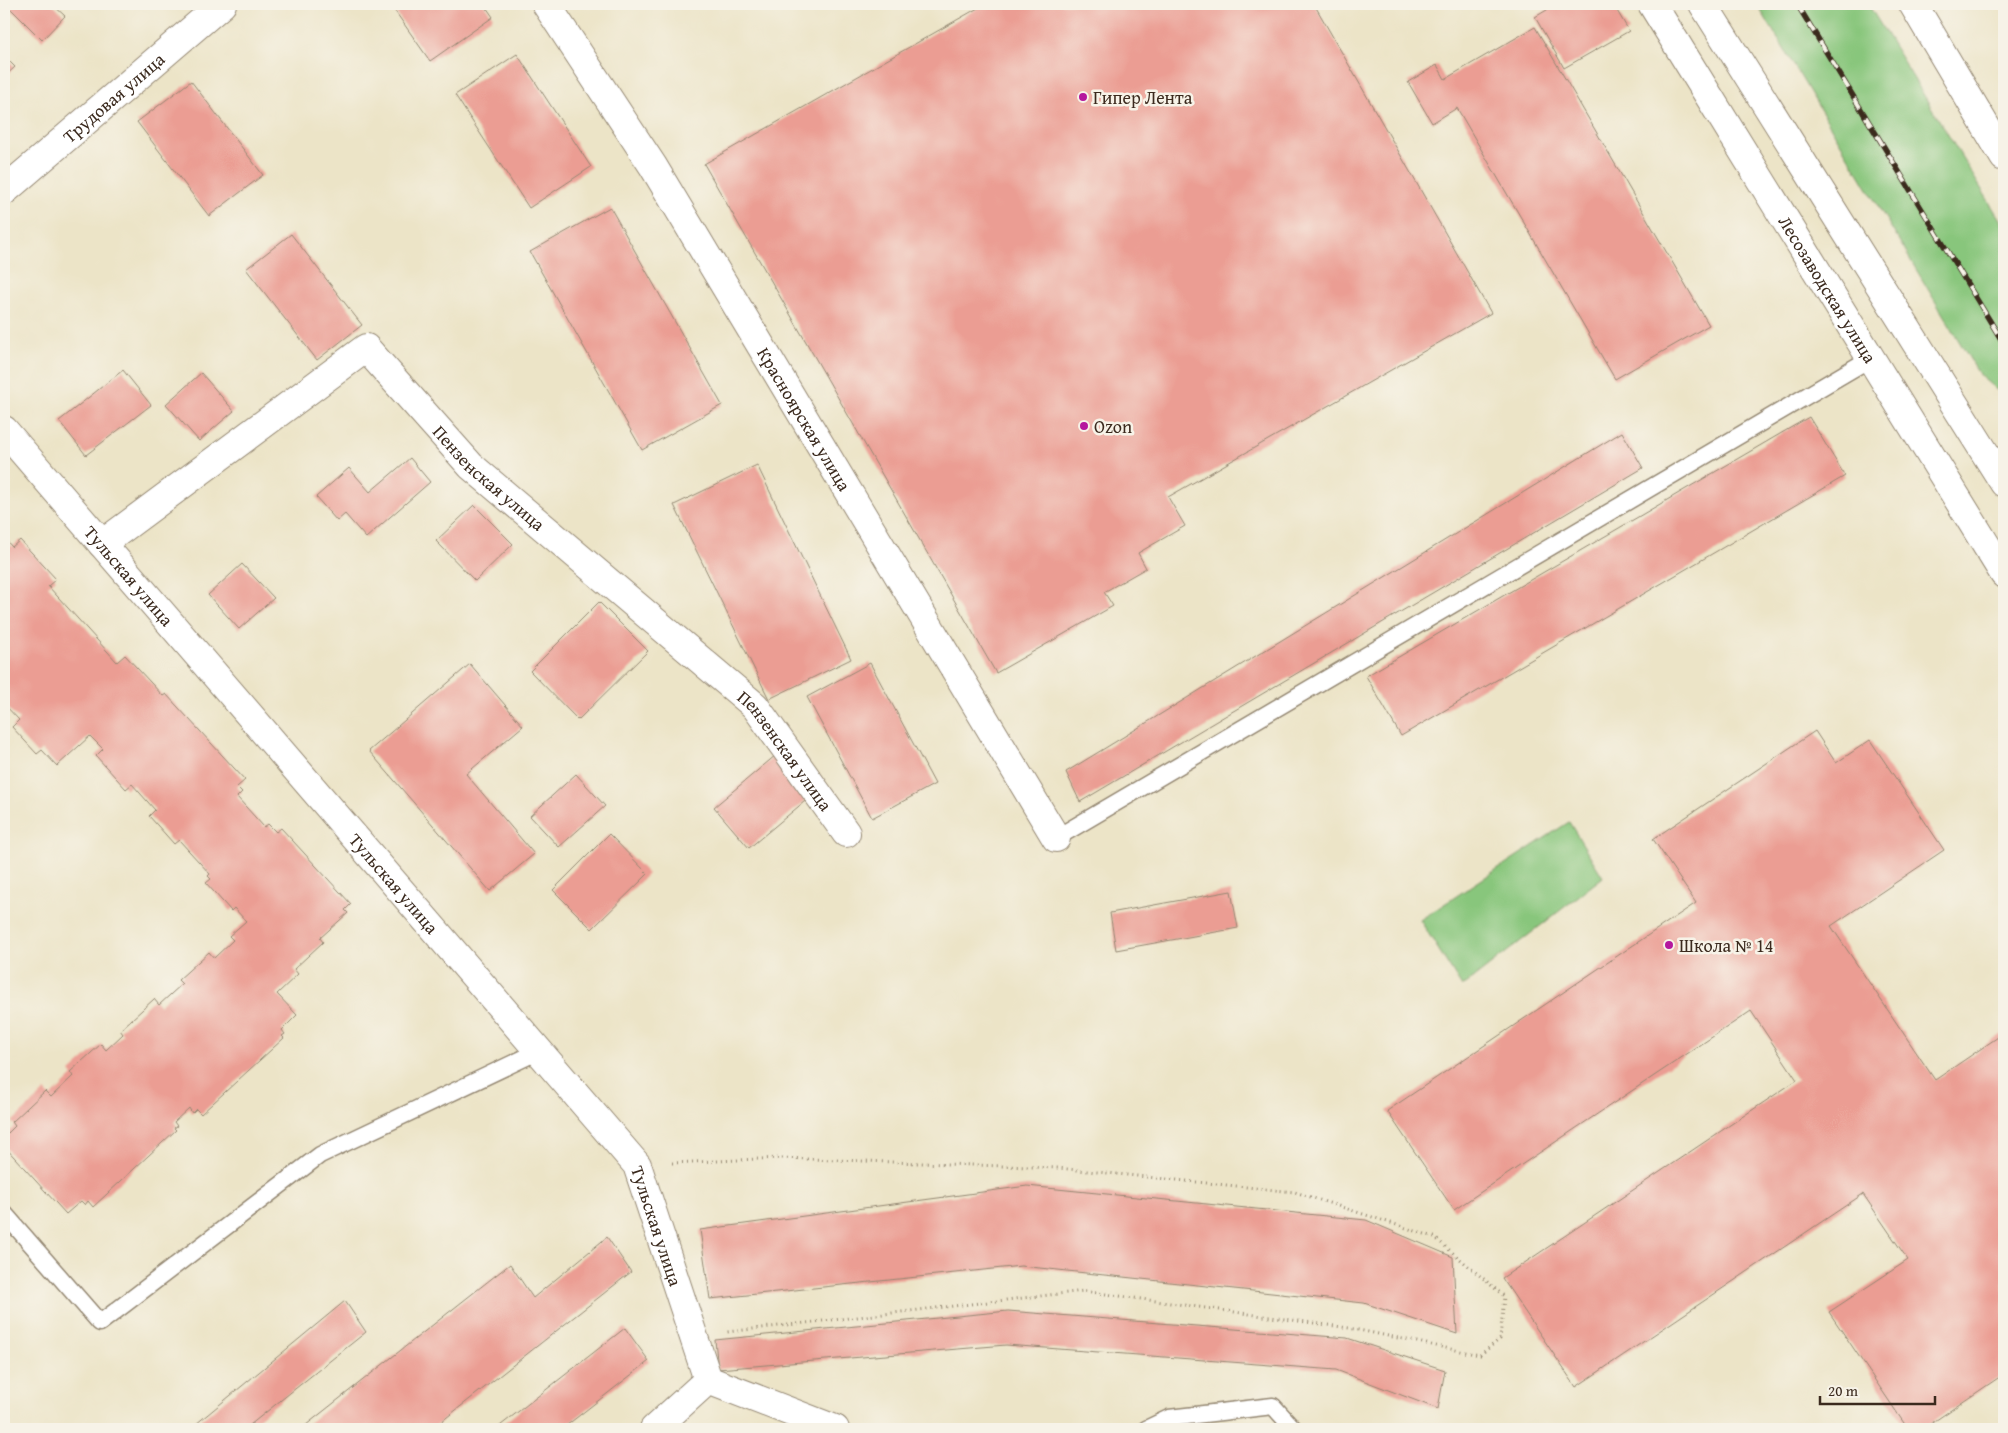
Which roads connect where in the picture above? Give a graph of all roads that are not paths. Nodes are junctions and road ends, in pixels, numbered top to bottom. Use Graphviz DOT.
graph roads {
  1 [pos="222,4"];
  2 [pos="546,4"];
  3 [pos="1652,4"];
  4 [pos="1704,4"];
  5 [pos="1913,4"];
  6 [pos="2004,157"];
  7 [pos="4,191"];
  8 [pos="1872,358"];
  9 [pos="4,430"];
  10 [pos="2004,483"];
  11 [pos="102,544"];
  12 [pos="2004,574"];
  13 [pos="846,833"];
  14 [pos="1056,838"];
  15 [pos="539,1051"];
  16 [pos="4,1212"];
  17 [pos="708,1380"];
  18 [pos="654,1429"];
  19 [pos="835,1429"];
  20 [pos="1146,1429"];
  21 [pos="1294,1429"];
  1 -- 7 [label="street, Трудовая улица"];
  2 -- 14 [label="street, Красноярская улица"];
  3 -- 8 [label="street, Лесозаводская улица"];
  4 -- 10 [label="street"];
  5 -- 6 [label="street"];
  8 -- 12 [label="street, Лесозаводская улица"];
  8 -- 14 [label="lane"];
  9 -- 11 [label="street, Тульская улица"];
  11 -- 13 [label="street, Пензенская улица"];
  11 -- 15 [label="street, Тульская улица"];
  15 -- 16 [label="lane"];
  15 -- 17 [label="street, Тульская улица"];
  17 -- 18 [label="street"];
  17 -- 19 [label="street"];
  20 -- 21 [label="lane"];
}
